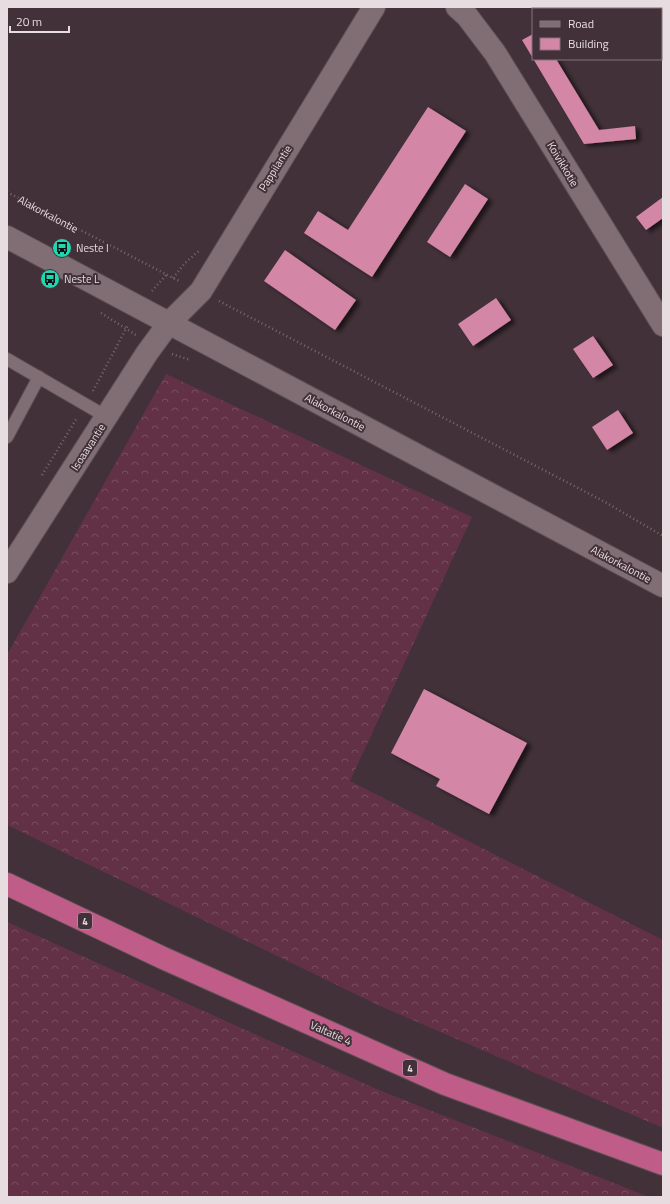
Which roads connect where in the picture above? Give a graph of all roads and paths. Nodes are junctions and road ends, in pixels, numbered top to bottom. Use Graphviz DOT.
graph roads {
  1 [pos="374,7"];
  2 [pos="457,7"];
  3 [pos="7,192"];
  4 [pos="7,237"];
  5 [pos="201,291"];
  6 [pos="168,323"];
  7 [pos="663,325"];
  8 [pos="7,358"];
  9 [pos="39,377"];
  10 [pos="107,417"];
  11 [pos="7,437"];
  12 [pos="663,536"];
  13 [pos="7,572"];
  14 [pos="663,586"];
  15 [pos="7,884"];
  16 [pos="663,1164"];
  1 -- 5 [label="street, Pappilantie"];
  2 -- 7 [label="street, Koivikkotie"];
  3 -- 5 [label="path, Alakorkalontie"];
  4 -- 6 [label="street, Alakorkalontie"];
  5 -- 6 [label="street, Pappilantie"];
  5 -- 12 [label="path, Alakorkalontie"];
  6 -- 10 [label="street, Isoaavantie"];
  6 -- 14 [label="street, Alakorkalontie"];
  8 -- 9 [label="lane"];
  9 -- 10 [label="lane"];
  9 -- 11 [label="lane"];
  10 -- 13 [label="street, Isoaavantie"];
  15 -- 16 [label="highway, Valtatie 4 / 4"];
}
